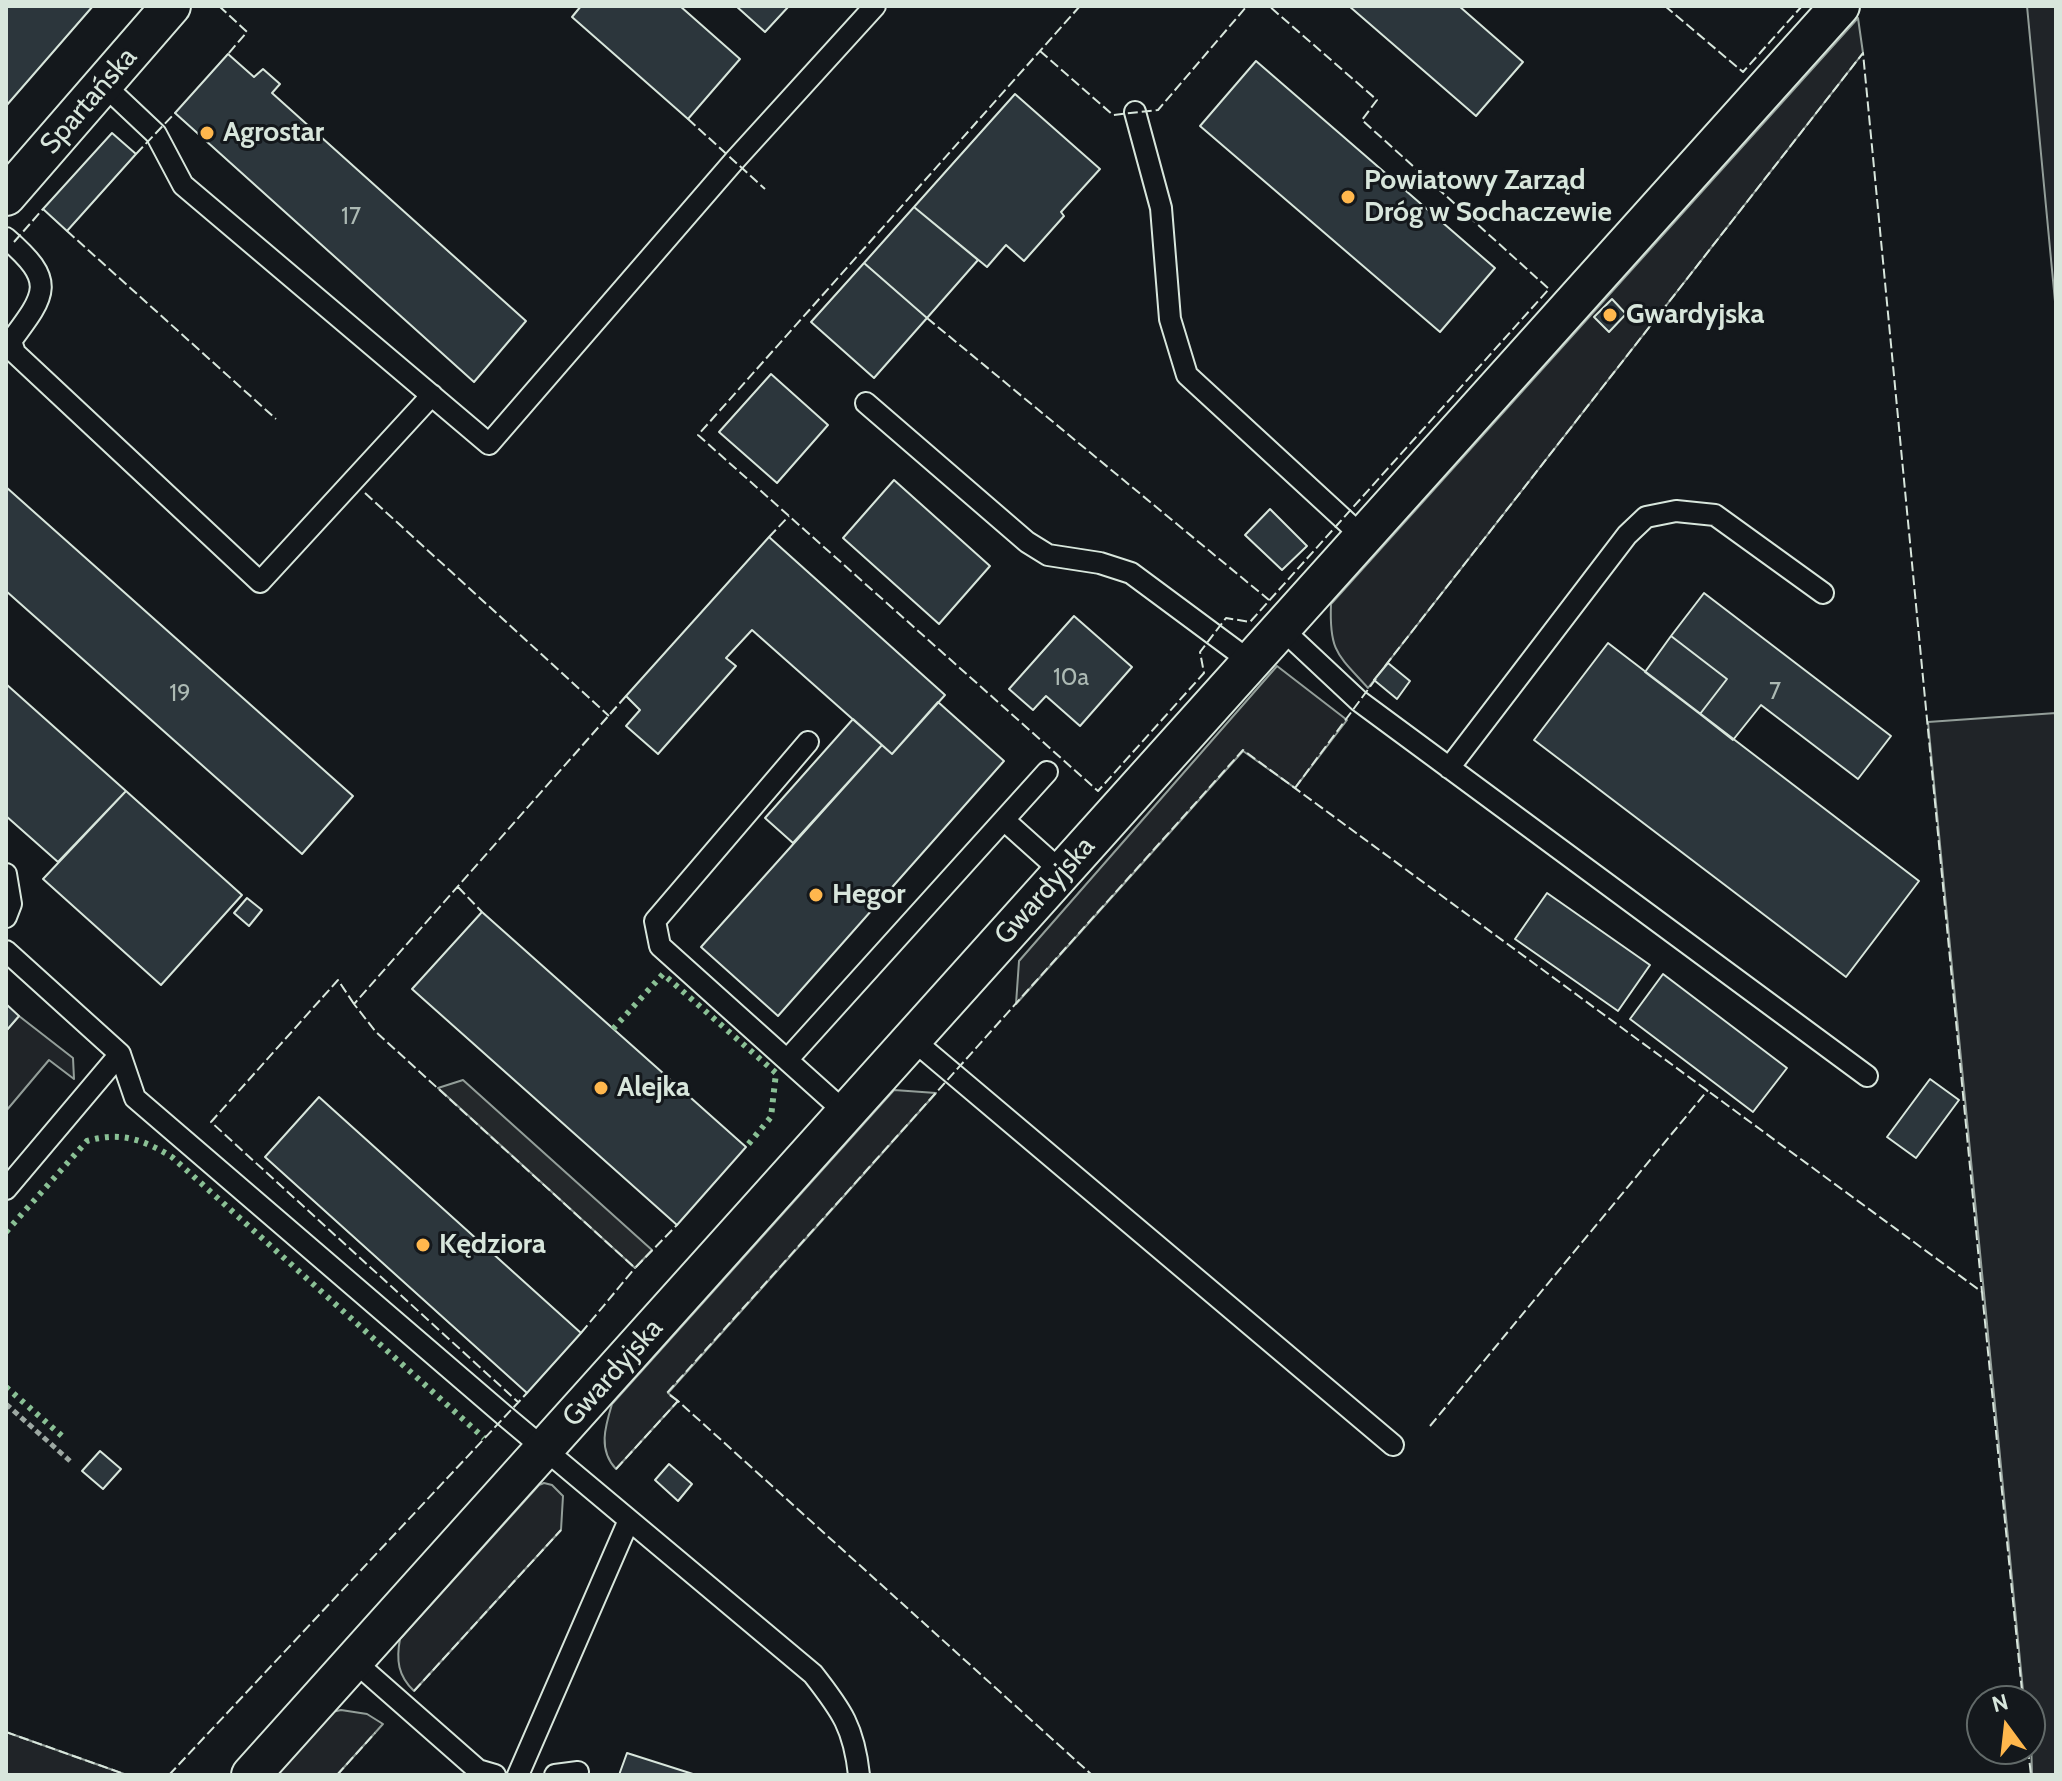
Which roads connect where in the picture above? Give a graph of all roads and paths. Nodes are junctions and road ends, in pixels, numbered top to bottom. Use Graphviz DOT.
graph roads {
  1 [pos="171,6"];
  2 [pos="875,6"];
  3 [pos="1840,6"];
  4 [pos="103,84"];
  5 [pos="1135,112"];
  6 [pos="6,196"];
  7 [pos="6,238"];
  8 [pos="432,395"];
  9 [pos="866,403"];
  10 [pos="1363,537"];
  11 [pos="1823,593"];
  12 [pos="1281,628"];
  13 [pos="1251,662"];
  14 [pos="808,742"];
  15 [pos="1449,768"];
  16 [pos="1047,772"];
  17 [pos="1004,820"];
  18 [pos="1062,872"];
  19 [pos="6,874"];
  20 [pos="6,917"];
  21 [pos="6,951"];
  22 [pos="912,1039"];
  23 [pos="120,1054"];
  24 [pos="787,1060"];
  25 [pos="1867,1076"];
  26 [pos="846,1113"];
  27 [pos="6,1189"];
  28 [pos="6,1404"];
  29 [pos="1393,1445"];
  30 [pos="545,1448"];
  31 [pos="70,1461"];
  32 [pos="629,1520"];
  33 [pos="354,1661"];
  34 [pos="578,1772"];
  35 [pos="251,1775"];
  36 [pos="495,1775"];
  37 [pos="518,1775"];
  38 [pos="555,1775"];
  39 [pos="859,1775"];
  1 -- 4 [label="street, Spartańska"];
  2 -- 8 [label="lane"];
  3 -- 10 [label="street, Gwardyjska"];
  4 -- 6 [label="street, Spartańska"];
  4 -- 8 [label="lane"];
  5 -- 10 [label="lane"];
  7 -- 8 [label="lane"];
  9 -- 13 [label="lane"];
  10 -- 12 [label="street, Gwardyjska"];
  11 -- 15 [label="lane"];
  12 -- 13 [label="street, Gwardyjska"];
  12 -- 15 [label="lane"];
  13 -- 18 [label="street, Gwardyjska"];
  14 -- 24 [label="lane"];
  15 -- 25 [label="lane"];
  16 -- 17 [label="lane"];
  17 -- 18 [label="lane"];
  17 -- 24 [label="lane"];
  18 -- 22 [label="street, Gwardyjska"];
  19 -- 20 [label="lane"];
  21 -- 23 [label="lane"];
  22 -- 26 [label="street, Gwardyjska"];
  22 -- 29 [label="lane"];
  23 -- 27 [label="lane"];
  23 -- 30 [label="lane"];
  24 -- 26 [label="lane"];
  26 -- 30 [label="street, Gwardyjska"];
  28 -- 31 [label="path"];
  30 -- 32 [label="lane"];
  30 -- 33 [label="street, Gwardyjska"];
  32 -- 37 [label="lane"];
  32 -- 39 [label="lane"];
  33 -- 35 [label="street, Gwardyjska"];
  33 -- 36 [label="lane"];
  34 -- 38 [label="lane"];
}
